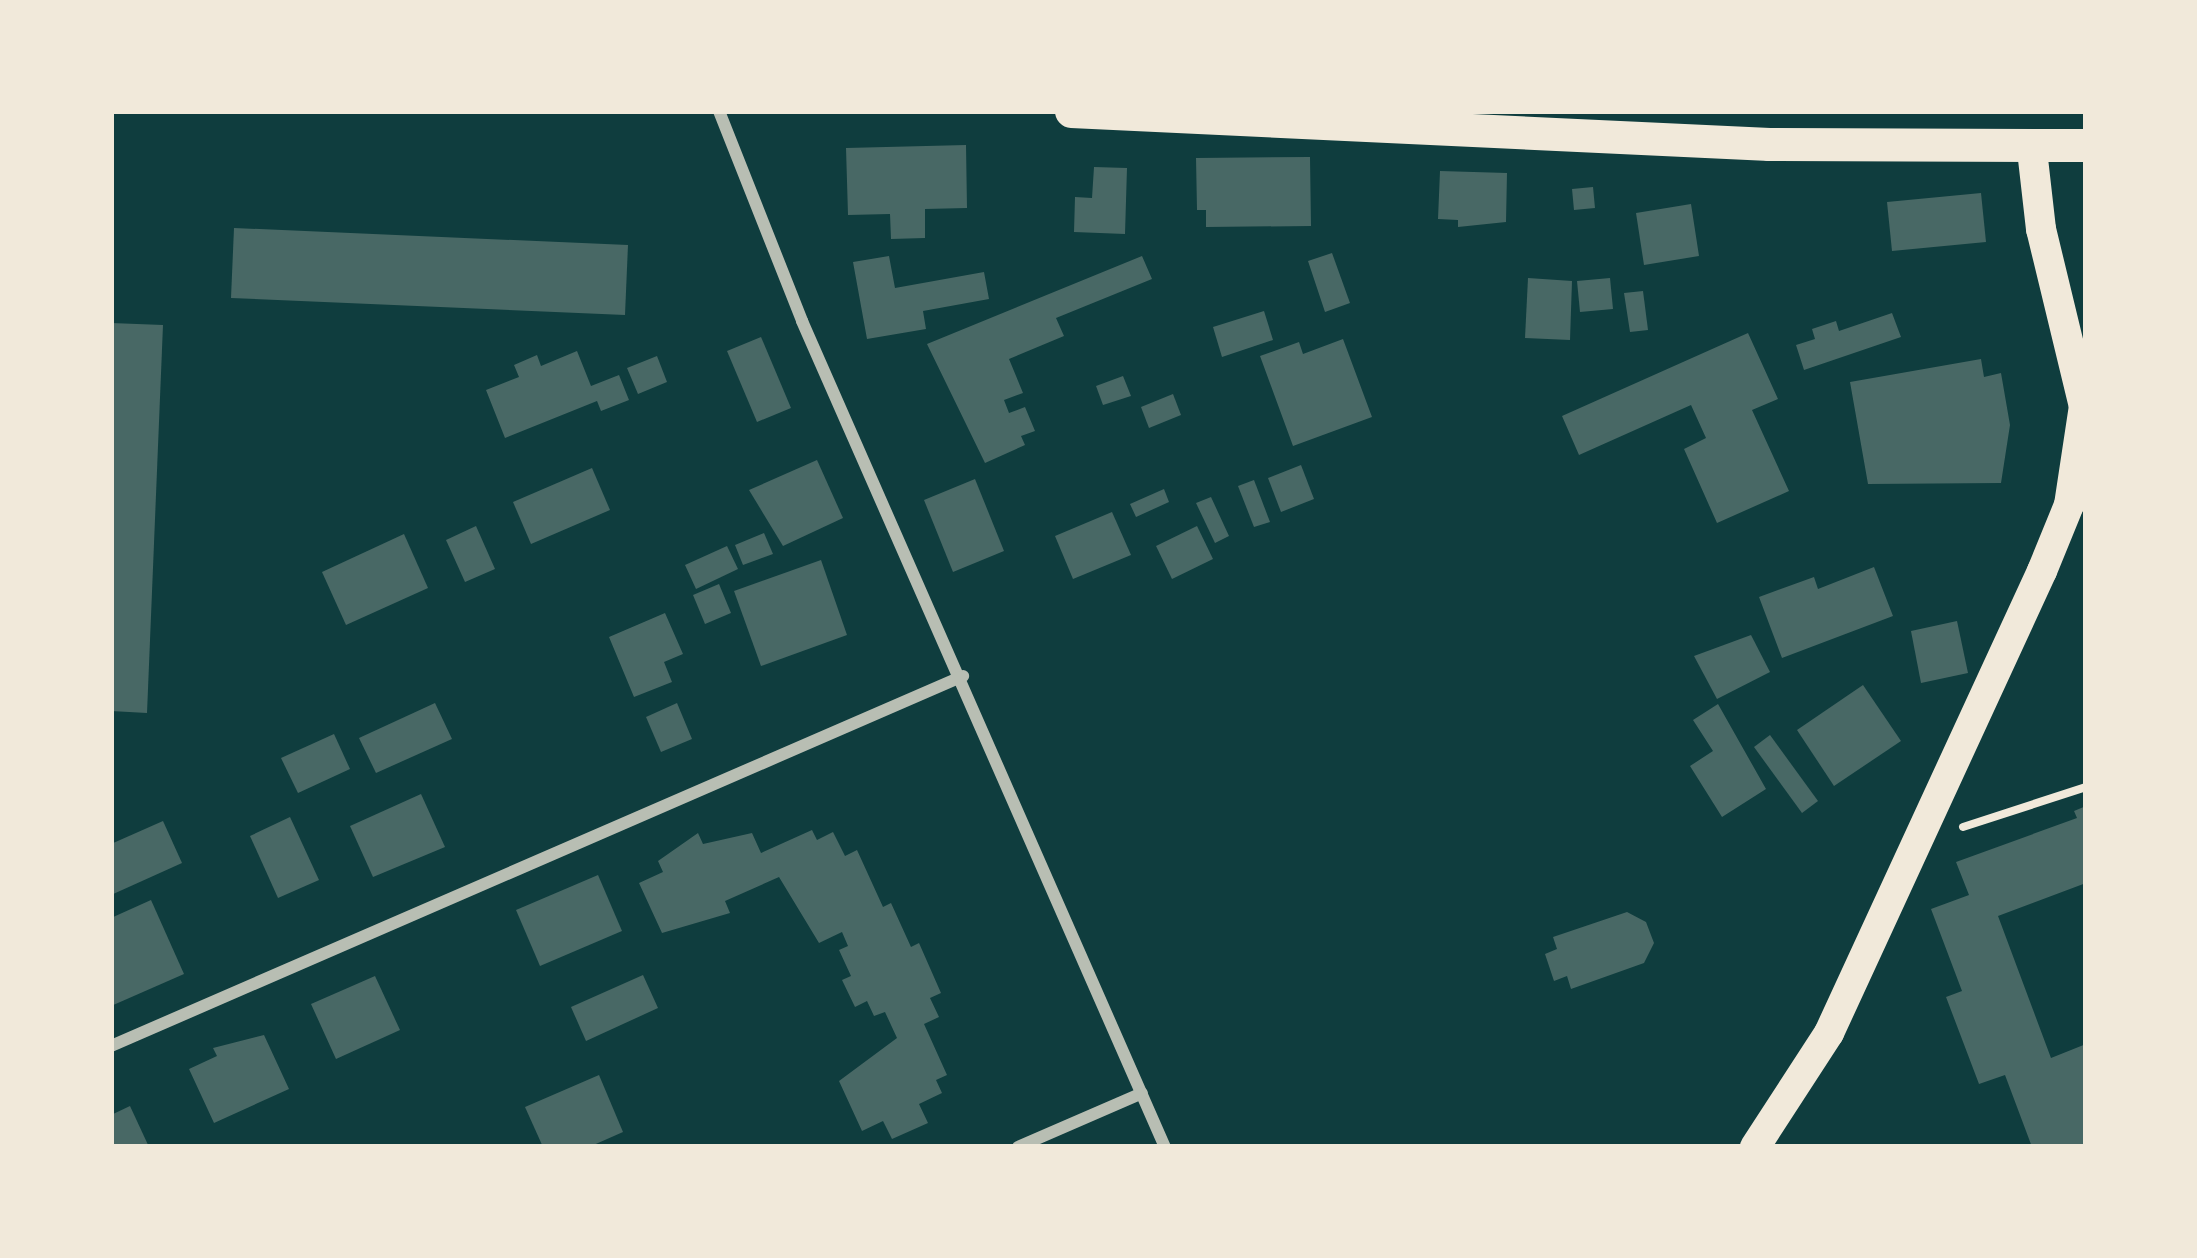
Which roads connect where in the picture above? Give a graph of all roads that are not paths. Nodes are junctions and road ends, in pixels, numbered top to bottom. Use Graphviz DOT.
graph roads {
  1 [pos="719,111"];
  2 [pos="1072,111"];
  3 [pos="1094,111"];
  4 [pos="2086,145"];
  5 [pos="2032,150"];
  6 [pos="2085,398"];
  7 [pos="963,676"];
  8 [pos="111,1046"];
  9 [pos="1142,1093"];
  10 [pos="1018,1147"];
  11 [pos="1165,1147"];
  12 [pos="1755,1147"];
  1 -- 7 [label="street"];
  2 -- 3 [label="highway"];
  3 -- 5 [label="highway"];
  4 -- 5 [label="highway"];
  5 -- 6 [label="main road"];
  6 -- 12 [label="main road"];
  7 -- 8 [label="street"];
  7 -- 9 [label="street"];
  9 -- 10 [label="street"];
  9 -- 11 [label="street"];
}
